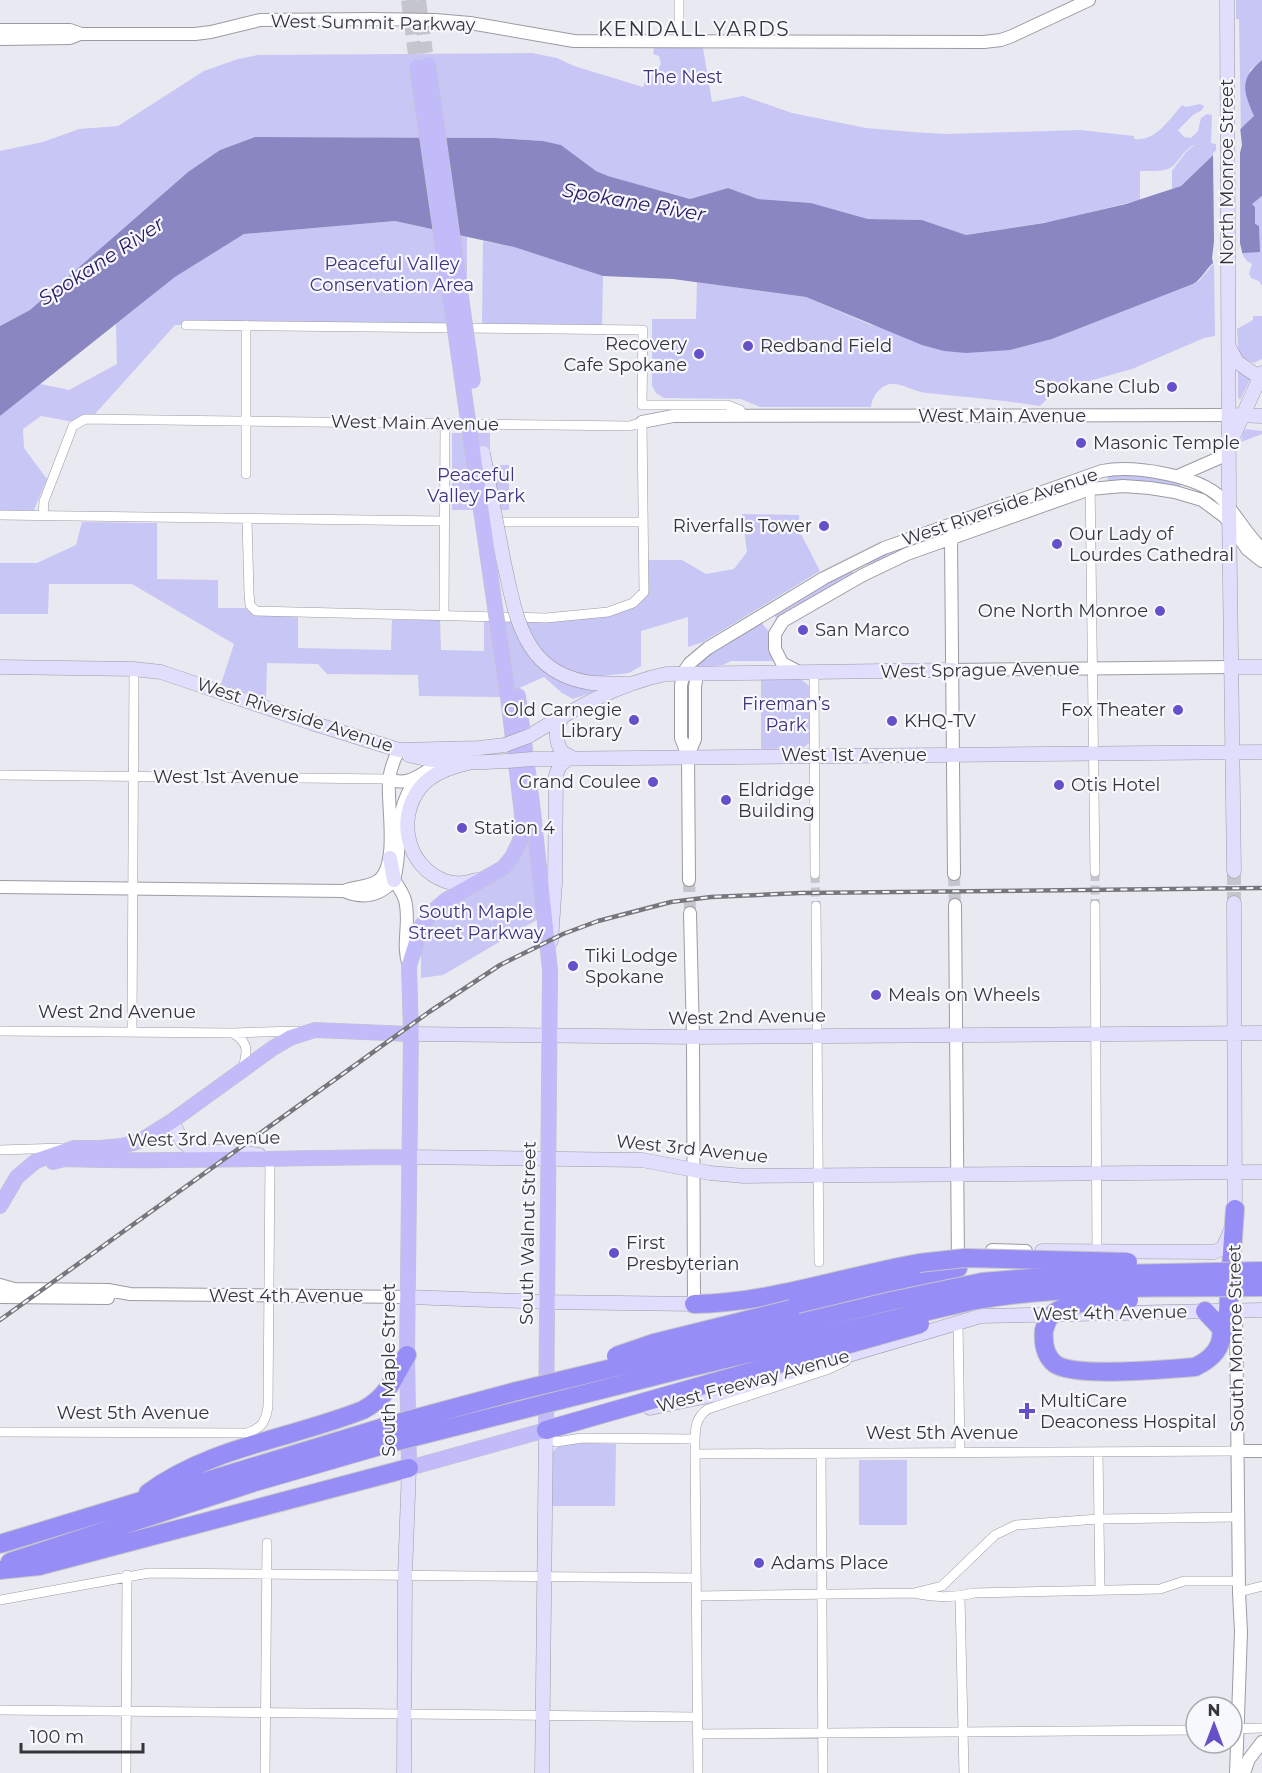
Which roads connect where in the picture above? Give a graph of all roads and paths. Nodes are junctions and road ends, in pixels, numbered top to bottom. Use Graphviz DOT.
graph roads {
  1 [pos="679,0"];
  2 [pos="1089,0"];
  3 [pos="1227,0"];
  4 [pos="0,30"];
  5 [pos="81,34"];
  6 [pos="0,39"];
  7 [pos="679,41"];
  8 [pos="186,325"];
  9 [pos="246,326"];
  10 [pos="1228,345"];
  11 [pos="1261,376"];
  12 [pos="1235,415"];
  13 [pos="744,416"];
  14 [pos="1261,416"];
  15 [pos="246,421"];
  16 [pos="642,422"];
  17 [pos="445,424"];
  18 [pos="1229,446"];
  19 [pos="483,453"];
  20 [pos="246,474"];
  21 [pos="1090,476"];
  22 [pos="1174,476"];
  23 [pos="1090,489"];
  24 [pos="1171,491"];
  25 [pos="1229,508"];
  26 [pos="0,514"];
  27 [pos="44,515"];
  28 [pos="247,519"];
  29 [pos="444,521"];
  30 [pos="500,522"];
  31 [pos="643,522"];
  32 [pos="1229,524"];
  33 [pos="947,525"];
  34 [pos="951,540"];
  35 [pos="1262,549"];
  36 [pos="1262,561"];
  37 [pos="855,562"];
  38 [pos="863,575"];
  39 [pos="775,608"];
  40 [pos="444,616"];
  41 [pos="783,621"];
  42 [pos="0,667"];
  43 [pos="1232,667"];
  44 [pos="1262,667"];
  45 [pos="134,669"];
  46 [pos="1092,669"];
  47 [pos="952,670"];
  48 [pos="799,672"];
  49 [pos="814,672"];
  50 [pos="690,674"];
  51 [pos="632,684"];
  52 [pos="513,697"];
  53 [pos="563,716"];
  54 [pos="399,750"];
  55 [pos="1233,752"];
  56 [pos="1262,752"];
  57 [pos="1094,753"];
  58 [pos="953,754"];
  59 [pos="815,755"];
  60 [pos="688,756"];
  61 [pos="571,757"];
  62 [pos="447,761"];
  63 [pos="469,763"];
  64 [pos="0,775"];
  65 [pos="133,777"];
  66 [pos="417,778"];
  67 [pos="389,779"];
  68 [pos="390,858"];
  69 [pos="1095,872"];
  70 [pos="1234,872"];
  71 [pos="816,874"];
  72 [pos="954,874"];
  73 [pos="488,878"];
  74 [pos="394,880"];
  75 [pos="689,880"];
  76 [pos="0,887"];
  77 [pos="132,889"];
  78 [pos="344,891"];
  79 [pos="1234,903"];
  80 [pos="955,905"];
  81 [pos="1095,905"];
  82 [pos="816,906"];
  83 [pos="690,913"];
  84 [pos="409,966"];
  85 [pos="550,970"];
  86 [pos="315,1030"];
  87 [pos="0,1031"];
  88 [pos="132,1032"];
  89 [pos="233,1033"];
  90 [pos="1235,1033"];
  91 [pos="1262,1033"];
  92 [pos="411,1034"];
  93 [pos="956,1034"];
  94 [pos="1096,1034"];
  95 [pos="818,1035"];
  96 [pos="549,1036"];
  97 [pos="693,1038"];
  98 [pos="243,1069"];
  99 [pos="172,1121"];
  100 [pos="0,1150"];
  101 [pos="78,1154"];
  102 [pos="270,1157"];
  103 [pos="410,1157"];
  104 [pos="549,1160"];
  105 [pos="693,1170"];
  106 [pos="1097,1172"];
  107 [pos="1235,1172"];
  108 [pos="1262,1172"];
  109 [pos="958,1175"];
  110 [pos="818,1176"];
  111 [pos="1,1204"];
  112 [pos="1235,1209"];
  113 [pos="958,1247"];
  114 [pos="1026,1251"];
  115 [pos="1097,1252"];
  116 [pos="819,1262"];
  117 [pos="958,1268"];
  118 [pos="1262,1269"];
  119 [pos="0,1285"];
  120 [pos="1262,1288"];
  121 [pos="1064,1290"];
  122 [pos="130,1294"];
  123 [pos="269,1295"];
  124 [pos="0,1297"];
  125 [pos="408,1297"];
  126 [pos="547,1302"];
  127 [pos="694,1304"];
  128 [pos="1262,1310"];
  129 [pos="1205,1311"];
  130 [pos="1232,1311"];
  131 [pos="958,1322"];
  132 [pos="1222,1342"];
  133 [pos="873,1349"];
  134 [pos="407,1355"];
  135 [pos="513,1392"];
  136 [pos="546,1430"];
  137 [pos="0,1432"];
  138 [pos="388,1435"];
  139 [pos="694,1439"];
  140 [pos="1237,1451"];
  141 [pos="1262,1451"];
  142 [pos="960,1452"];
  143 [pos="1098,1452"];
  144 [pos="695,1454"];
  145 [pos="821,1454"];
  146 [pos="409,1468"];
  147 [pos="137,1501"];
  148 [pos="1238,1517"];
  149 [pos="1099,1519"];
  150 [pos="267,1543"];
  151 [pos="0,1544"];
  152 [pos="0,1565"];
  153 [pos="0,1570"];
  154 [pos="267,1573"];
  155 [pos="128,1575"];
  156 [pos="405,1575"];
  157 [pos="544,1577"];
  158 [pos="696,1578"];
  159 [pos="1262,1586"];
  160 [pos="1239,1587"];
  161 [pos="1100,1590"];
  162 [pos="823,1593"];
  163 [pos="914,1593"];
  164 [pos="696,1596"];
  165 [pos="960,1597"];
  166 [pos="0,1600"];
  167 [pos="1236,1695"];
  168 [pos="0,1710"];
  169 [pos="126,1712"];
  170 [pos="265,1713"];
  171 [pos="404,1714"];
  172 [pos="542,1716"];
  173 [pos="697,1717"];
  174 [pos="1262,1723"];
  175 [pos="1244,1727"];
  176 [pos="1262,1728"];
  177 [pos="1244,1729"];
  178 [pos="1184,1730"];
  179 [pos="963,1732"];
  180 [pos="697,1734"];
  181 [pos="822,1734"];
  182 [pos="1262,1742"];
  183 [pos="1235,1755"];
  184 [pos="126,1773"];
  185 [pos="265,1773"];
  186 [pos="404,1773"];
  187 [pos="542,1773"];
  188 [pos="698,1773"];
  189 [pos="823,1773"];
  190 [pos="964,1773"];
  191 [pos="1236,1773"];
  192 [pos="1244,1773"];
  1 -- 7 [label="street"];
  2 -- 7 [label="street, West Summit Parkway"];
  3 -- 10 [label="main road, North Monroe Street"];
  4 -- 5 [label="street, West Summit Parkway"];
  5 -- 6 [label="street, West Summit Parkway"];
  5 -- 7 [label="street, West Summit Parkway"];
  8 -- 9 [label="street"];
  9 -- 13 [label="street, West Main Avenue"];
  9 -- 15 [label="street"];
  10 -- 11 [label="main road"];
  10 -- 12 [label="main road, North Monroe Street"];
  11 -- 12 [label="main road"];
  12 -- 13 [label="street, West Main Avenue"];
  12 -- 14 [label="main road, West Main Avenue"];
  12 -- 18 [label="main road, North Monroe Street"];
  13 -- 16 [label="street, West Main Avenue"];
  15 -- 17 [label="street, West Main Avenue"];
  15 -- 20 [label="street"];
  15 -- 27 [label="street, West Main Avenue"];
  16 -- 17 [label="street, West Main Avenue"];
  16 -- 31 [label="street"];
  17 -- 29 [label="street"];
  18 -- 22 [label="street"];
  18 -- 25 [label="main road, North Monroe Street"];
  19 -- 51 [label="main road, bridge"];
  19 -- 52 [label="main road, bridge"];
  19 -- 52 [label="main road, bridge"];
  21 -- 22 [label="street, West Riverside Avenue"];
  21 -- 23 [label="street"];
  21 -- 33 [label="street, West Riverside Avenue"];
  22 -- 24 [label="street"];
  22 -- 25 [label="street, West Riverside Avenue"];
  23 -- 24 [label="street, West Riverside Avenue"];
  23 -- 34 [label="street, West Riverside Avenue"];
  23 -- 46 [label="street"];
  24 -- 32 [label="street, West Riverside Avenue"];
  25 -- 32 [label="main road, North Monroe Street"];
  25 -- 35 [label="street, West Riverside Avenue"];
  26 -- 27 [label="street"];
  27 -- 28 [label="street"];
  28 -- 29 [label="street"];
  28 -- 40 [label="street"];
  29 -- 40 [label="street"];
  30 -- 31 [label="street"];
  31 -- 40 [label="street"];
  32 -- 36 [label="street, West Riverside Avenue"];
  32 -- 43 [label="main road, North Monroe Street"];
  33 -- 34 [label="street"];
  33 -- 37 [label="street, West Riverside Avenue"];
  34 -- 38 [label="street, West Riverside Avenue"];
  34 -- 47 [label="street"];
  37 -- 38 [label="street"];
  37 -- 39 [label="street, West Riverside Avenue"];
  38 -- 41 [label="street, West Riverside Avenue"];
  39 -- 41 [label="street"];
  39 -- 50 [label="street, West Riverside Avenue"];
  41 -- 48 [label="street"];
  42 -- 45 [label="main road, West Riverside Avenue"];
  43 -- 44 [label="main road, West Sprague Avenue"];
  43 -- 46 [label="street, West Sprague Avenue"];
  43 -- 55 [label="main road"];
  45 -- 54 [label="main road, West Riverside Avenue"];
  45 -- 65 [label="street"];
  46 -- 47 [label="street, West Sprague Avenue"];
  46 -- 57 [label="street"];
  47 -- 49 [label="main road, West Sprague Avenue"];
  47 -- 58 [label="street"];
  48 -- 49 [label="main road, West Sprague Avenue"];
  48 -- 50 [label="main road, West Sprague Avenue"];
  49 -- 59 [label="street"];
  50 -- 51 [label="main road, West Riverside Avenue"];
  50 -- 60 [label="street"];
  51 -- 53 [label="main road, West Riverside Avenue"];
  52 -- 73 [label="main road, South Maple Street"];
  52 -- 85 [label="main road, South Walnut Street"];
  53 -- 54 [label="main road, West Riverside Avenue, bridge"];
  53 -- 61 [label="main road"];
  54 -- 62 [label="main road, West 1st Avenue"];
  54 -- 67 [label="street, South Maple Street"];
  55 -- 56 [label="main road, West 1st Avenue"];
  55 -- 57 [label="main road, West 1st Avenue"];
  55 -- 70 [label="main road"];
  57 -- 58 [label="main road, West 1st Avenue"];
  57 -- 69 [label="street"];
  58 -- 59 [label="main road, West 1st Avenue"];
  58 -- 72 [label="street"];
  59 -- 60 [label="main road, West 1st Avenue"];
  59 -- 71 [label="street"];
  60 -- 61 [label="main road, West 1st Avenue"];
  60 -- 75 [label="street"];
  61 -- 63 [label="main road, West 1st Avenue, bridge"];
  61 -- 85 [label="main road"];
  62 -- 63 [label="main road, West 1st Avenue"];
  62 -- 66 [label="street, West 1st Avenue"];
  63 -- 73 [label="main road"];
  64 -- 65 [label="street, West 1st Avenue"];
  65 -- 67 [label="street, West 1st Avenue"];
  65 -- 77 [label="street"];
  66 -- 67 [label="street, West 1st Avenue"];
  66 -- 74 [label="street"];
  67 -- 68 [label="street, South Maple Street"];
  68 -- 74 [label="main road, South Maple Street"];
  68 -- 78 [label="street"];
  73 -- 84 [label="main road, South Maple Street"];
  74 -- 78 [label="street"];
  74 -- 84 [label="street, South Maple Street"];
  76 -- 77 [label="street"];
  77 -- 78 [label="street"];
  77 -- 88 [label="street"];
  79 -- 90 [label="main road"];
  80 -- 93 [label="street"];
  81 -- 94 [label="street"];
  82 -- 95 [label="street"];
  83 -- 97 [label="street"];
  84 -- 92 [label="main road, South Maple Street"];
  85 -- 96 [label="main road, South Walnut Street"];
  86 -- 89 [label="street, West 2nd Avenue"];
  86 -- 92 [label="main road, West 2nd Avenue"];
  86 -- 98 [label="main road"];
  87 -- 88 [label="street, West 2nd Avenue"];
  88 -- 89 [label="street, West 2nd Avenue"];
  89 -- 98 [label="street"];
  90 -- 91 [label="main road, West 2nd Avenue"];
  90 -- 94 [label="main road, West 2nd Avenue"];
  90 -- 107 [label="main road"];
  92 -- 96 [label="main road, West 2nd Avenue"];
  92 -- 103 [label="main road, South Maple Street"];
  93 -- 94 [label="main road, West 2nd Avenue"];
  93 -- 95 [label="main road, West 2nd Avenue"];
  93 -- 109 [label="street"];
  94 -- 106 [label="street"];
  95 -- 97 [label="main road, West 2nd Avenue"];
  95 -- 110 [label="street"];
  96 -- 97 [label="main road, West 2nd Avenue"];
  96 -- 104 [label="main road, South Walnut Street"];
  97 -- 105 [label="street"];
  98 -- 99 [label="main road"];
  99 -- 101 [label="main road"];
  99 -- 102 [label="main road"];
  100 -- 101 [label="street, West 3rd Avenue"];
  101 -- 102 [label="main road, West 3rd Avenue"];
  101 -- 111 [label="main road"];
  102 -- 103 [label="main road, West 3rd Avenue"];
  102 -- 123 [label="street"];
  103 -- 104 [label="main road, West 3rd Avenue"];
  103 -- 125 [label="main road, South Maple Street"];
  104 -- 105 [label="main road, West 3rd Avenue"];
  104 -- 126 [label="main road, South Walnut Street"];
  105 -- 110 [label="main road, West 3rd Avenue"];
  105 -- 127 [label="street"];
  106 -- 107 [label="main road, West 3rd Avenue"];
  106 -- 109 [label="main road, West 3rd Avenue"];
  106 -- 115 [label="street"];
  107 -- 108 [label="main road, West 3rd Avenue"];
  107 -- 112 [label="main road"];
  109 -- 110 [label="main road, West 3rd Avenue"];
  109 -- 113 [label="street"];
  110 -- 116 [label="street"];
  112 -- 115 [label="main road"];
  112 -- 130 [label="highway"];
  113 -- 114 [label="street"];
  113 -- 117 [label="street"];
  114 -- 115 [label="main road"];
  114 -- 117 [label="main road"];
  117 -- 131 [label="street"];
  117 -- 135 [label="highway, bridge"];
  118 -- 127 [label="highway, bridge"];
  118 -- 135 [label="highway, bridge"];
  119 -- 122 [label="street, West 4th Avenue"];
  120 -- 121 [label="highway, bridge"];
  120 -- 132 [label="highway, bridge"];
  121 -- 136 [label="highway, bridge"];
  121 -- 138 [label="highway, bridge"];
  122 -- 123 [label="street, West 4th Avenue"];
  122 -- 124 [label="street, West 4th Avenue"];
  123 -- 125 [label="street, West 4th Avenue"];
  123 -- 137 [label="street, West 5th Avenue"];
  125 -- 126 [label="main road, West 4th Avenue"];
  125 -- 134 [label="main road, South Maple Street"];
  126 -- 127 [label="main road, West 4th Avenue"];
  126 -- 136 [label="main road, South Walnut Street"];
  128 -- 130 [label="main road, West 4th Avenue"];
  129 -- 130 [label="main road, West 4th Avenue"];
  129 -- 131 [label="main road, West 4th Avenue"];
  129 -- 132 [label="highway"];
  130 -- 132 [label="highway"];
  130 -- 140 [label="street, South Monroe Street"];
  131 -- 133 [label="main road, West Freeway Avenue"];
  131 -- 142 [label="street"];
  133 -- 136 [label="main road, West Freeway Avenue"];
  133 -- 139 [label="street"];
  134 -- 146 [label="main road, South Maple Street"];
  134 -- 147 [label="highway"];
  135 -- 138 [label="highway, bridge"];
  136 -- 139 [label="street"];
  136 -- 146 [label="main road"];
  136 -- 157 [label="main road, South Walnut Street"];
  138 -- 147 [label="highway"];
  138 -- 152 [label="highway"];
  139 -- 144 [label="street"];
  140 -- 141 [label="street, West 5th Avenue"];
  140 -- 143 [label="street, West 5th Avenue"];
  140 -- 148 [label="street, South Monroe Street"];
  142 -- 143 [label="street, West 5th Avenue"];
  142 -- 145 [label="street, West 5th Avenue"];
  143 -- 149 [label="street"];
  144 -- 145 [label="street, West 5th Avenue"];
  144 -- 158 [label="street"];
  145 -- 162 [label="street"];
  146 -- 153 [label="highway"];
  146 -- 156 [label="main road, South Maple Street"];
  147 -- 151 [label="highway"];
  148 -- 149 [label="street"];
  148 -- 160 [label="street, South Monroe Street"];
  149 -- 161 [label="street"];
  149 -- 163 [label="street"];
  150 -- 154 [label="street"];
  154 -- 155 [label="street"];
  154 -- 156 [label="street"];
  154 -- 170 [label="street"];
  155 -- 166 [label="street"];
  155 -- 169 [label="street"];
  156 -- 157 [label="street"];
  156 -- 171 [label="main road, South Maple Street"];
  157 -- 158 [label="street"];
  157 -- 172 [label="main road, South Walnut Street"];
  158 -- 164 [label="street"];
  159 -- 160 [label="street"];
  160 -- 161 [label="street"];
  160 -- 167 [label="street, South Monroe Street"];
  161 -- 165 [label="street"];
  162 -- 163 [label="street"];
  162 -- 164 [label="street"];
  162 -- 181 [label="street"];
  163 -- 165 [label="street"];
  164 -- 173 [label="street"];
  165 -- 179 [label="street"];
  168 -- 169 [label="street"];
  169 -- 170 [label="street"];
  169 -- 184 [label="street"];
  170 -- 171 [label="street"];
  170 -- 185 [label="street"];
  171 -- 172 [label="street"];
  171 -- 186 [label="main road, South Maple Street"];
  172 -- 173 [label="street"];
  172 -- 187 [label="main road, South Walnut Street"];
  173 -- 180 [label="street"];
  174 -- 175 [label="street"];
  176 -- 177 [label="street"];
  178 -- 179 [label="street"];
  179 -- 181 [label="street"];
  179 -- 190 [label="street"];
  180 -- 181 [label="street"];
  180 -- 188 [label="street"];
  181 -- 189 [label="street"];
  182 -- 192 [label="street"];
  183 -- 191 [label="street, South Monroe Street"];
}
